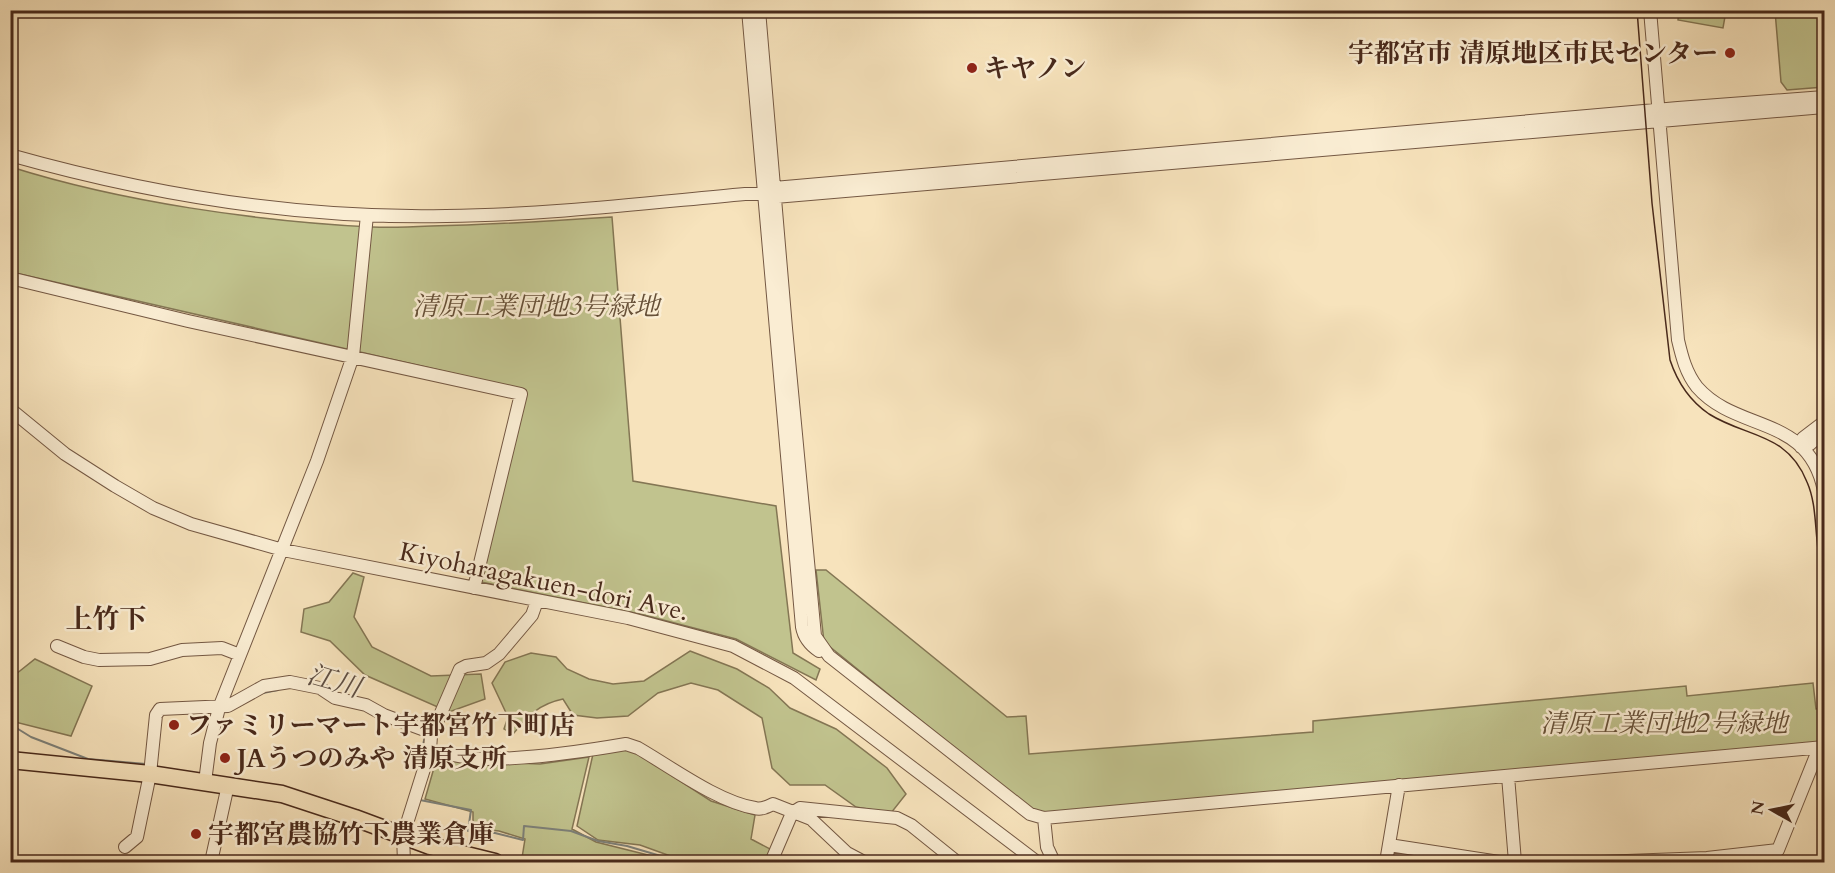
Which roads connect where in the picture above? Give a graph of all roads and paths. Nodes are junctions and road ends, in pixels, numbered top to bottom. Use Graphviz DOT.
graph roads {
  1 [pos="748,10"];
  2 [pos="759,10"];
  3 [pos="1650,10"];
  4 [pos="1824,97"];
  5 [pos="1824,106"];
  6 [pos="1659,115"];
  7 [pos="10,155"];
  8 [pos="771,193"];
  9 [pos="367,215"];
  10 [pos="10,278"];
  11 [pos="353,356"];
  12 [pos="10,409"];
  13 [pos="1824,422"];
  14 [pos="1824,431"];
  15 [pos="1801,447"];
  16 [pos="1824,491"];
  17 [pos="283,550"];
  18 [pos="474,588"];
  19 [pos="537,601"];
  20 [pos="57,646"];
  21 [pos="240,655"];
  22 [pos="219,708"];
  23 [pos="431,736"];
  24 [pos="1824,747"];
  25 [pos="430,750"];
  26 [pos="1815,758"];
  27 [pos="10,760"];
  28 [pos="150,774"];
  29 [pos="1508,776"];
  30 [pos="205,782"];
  31 [pos="228,785"];
  32 [pos="1399,785"];
  33 [pos="792,813"];
  34 [pos="1044,818"];
  35 [pos="403,836"];
  36 [pos="1389,845"];
  37 [pos="125,847"];
  38 [pos="211,862"];
  39 [pos="404,862"];
  40 [pos="495,862"];
  41 [pos="771,862"];
  42 [pos="864,862"];
  43 [pos="957,862"];
  44 [pos="1037,862"];
  45 [pos="1054,862"];
  46 [pos="1386,862"];
  47 [pos="1499,862"];
  48 [pos="1515,862"];
  49 [pos="1600,862"];
  1 -- 8 [label="street"];
  2 -- 8 [label="street"];
  3 -- 6 [label="street"];
  4 -- 6 [label="street"];
  5 -- 6 [label="street"];
  6 -- 8 [label="street"];
  6 -- 15 [label="street"];
  7 -- 9 [label="street"];
  8 -- 9 [label="street"];
  8 -- 34 [label="street"];
  9 -- 11 [label="street"];
  10 -- 11 [label="street"];
  11 -- 17 [label="street"];
  11 -- 18 [label="street"];
  12 -- 17 [label="street, Kiyoharagakuen-dori Ave."];
  13 -- 15 [label="street"];
  14 -- 15 [label="street"];
  15 -- 16 [label="street"];
  17 -- 18 [label="street, Kiyoharagakuen-dori Ave."];
  17 -- 21 [label="street"];
  18 -- 19 [label="street, Kiyoharagakuen-dori Ave."];
  19 -- 23 [label="street"];
  19 -- 44 [label="street, Kiyoharagakuen-dori Ave."];
  20 -- 21 [label="street"];
  21 -- 22 [label="street"];
  22 -- 23 [label="street"];
  22 -- 28 [label="street"];
  22 -- 30 [label="street"];
  23 -- 25 [label="street"];
  24 -- 29 [label="street"];
  25 -- 33 [label="street"];
  25 -- 35 [label="street"];
  26 -- 49 [label="street"];
  27 -- 28 [label="highway"];
  28 -- 30 [label="highway"];
  28 -- 37 [label="street"];
  29 -- 32 [label="street"];
  29 -- 48 [label="street"];
  30 -- 31 [label="highway"];
  31 -- 35 [label="highway"];
  31 -- 38 [label="street"];
  32 -- 34 [label="street"];
  32 -- 36 [label="street"];
  33 -- 41 [label="street"];
  33 -- 42 [label="street"];
  33 -- 43 [label="street"];
  34 -- 45 [label="street"];
  35 -- 39 [label="street"];
  35 -- 40 [label="highway"];
  36 -- 46 [label="street"];
  36 -- 47 [label="street"];
}
